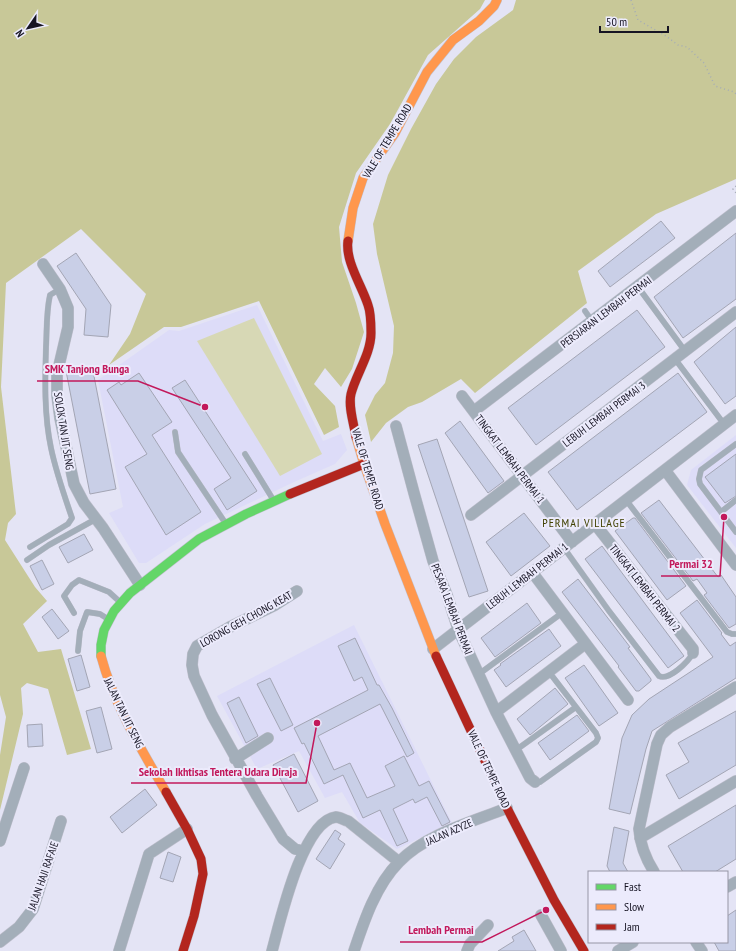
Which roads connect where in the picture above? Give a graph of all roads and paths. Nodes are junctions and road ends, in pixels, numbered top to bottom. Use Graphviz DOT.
graph roads {
  1 [pos="496,0"];
  2 [pos="631,0"];
  3 [pos="736,94"];
  4 [pos="736,186"];
  5 [pos="736,193"];
  6 [pos="736,211"];
  7 [pos="44,264"];
  8 [pos="638,287"];
  9 [pos="60,289"];
  10 [pos="585,311"];
  11 [pos="736,312"];
  12 [pos="593,321"];
  13 [pos="686,352"];
  14 [pos="676,359"];
  15 [pos="462,396"];
  16 [pos="474,411"];
  17 [pos="736,415"];
  18 [pos="724,424"];
  19 [pos="396,426"];
  20 [pos="175,432"];
  21 [pos="736,444"];
  22 [pos="245,454"];
  23 [pos="364,464"];
  24 [pos="665,470"];
  25 [pos="522,476"];
  26 [pos="626,500"];
  27 [pos="736,500"];
  28 [pos="274,502"];
  29 [pos="721,512"];
  30 [pos="471,515"];
  31 [pos="96,519"];
  32 [pos="595,524"];
  33 [pos="226,525"];
  34 [pos="736,532"];
  35 [pos="568,545"];
  36 [pos="30,547"];
  37 [pos="734,558"];
  38 [pos="27,560"];
  39 [pos="532,572"];
  40 [pos="140,585"];
  41 [pos="296,591"];
  42 [pos="121,602"];
  43 [pos="74,613"];
  44 [pos="562,613"];
  45 [pos="109,619"];
  46 [pos="458,629"];
  47 [pos="736,634"];
  48 [pos="585,644"];
  49 [pos="433,649"];
  50 [pos="78,651"];
  51 [pos="693,653"];
  52 [pos="549,672"];
  53 [pos="478,674"];
  54 [pos="736,687"];
  55 [pos="628,700"];
  56 [pos="576,707"];
  57 [pos="496,712"];
  58 [pos="268,738"];
  59 [pos="516,750"];
  60 [pos="235,758"];
  61 [pos="24,768"];
  62 [pos="736,781"];
  63 [pos="535,782"];
  64 [pos="507,808"];
  65 [pos="61,821"];
  66 [pos="186,829"];
  67 [pos="640,838"];
  68 [pos="0,841"];
  69 [pos="303,852"];
  70 [pos="399,862"];
  71 [pos="654,871"];
  72 [pos="541,915"];
  73 [pos="488,925"];
  74 [pos="0,942"];
  75 [pos="631,943"];
  76 [pos="120,951"];
  77 [pos="183,951"];
  78 [pos="272,951"];
  79 [pos="354,951"];
  80 [pos="467,951"];
  81 [pos="561,951"];
  82 [pos="584,951"];
  83 [pos="618,951"];
  1 -- 23 [label="main road, VALE OF TEMPE ROAD"];
  2 -- 3 [label="path"];
  4 -- 5 [label="path"];
  6 -- 8 [label="street, PERSIARAN LEMBAH PERMAI"];
  7 -- 9 [label="street, SOLOK TAN JIT SENG"];
  8 -- 12 [label="street, PERSIARAN LEMBAH PERMAI"];
  8 -- 13 [label="lane"];
  9 -- 31 [label="street, SOLOK TAN JIT SENG"];
  9 -- 36 [label="lane"];
  10 -- 12 [label="lane"];
  11 -- 13 [label="street, LEBUH LEMBAH PERMAI 3"];
  12 -- 16 [label="street, PERSIARAN LEMBAH PERMAI"];
  13 -- 14 [label="street, LEBUH LEMBAH PERMAI 3"];
  14 -- 18 [label="lane"];
  14 -- 25 [label="street, LEBUH LEMBAH PERMAI 3"];
  15 -- 16 [label="street, TINGKAT LEMBAH PERMAI 1"];
  16 -- 25 [label="street, TINGKAT LEMBAH PERMAI 1"];
  17 -- 18 [label="street, LEBUH LEMBAH PERMAI 1"];
  18 -- 24 [label="street, LEBUH LEMBAH PERMAI 1"];
  19 -- 46 [label="street, PESARA LEMBAH PERMAI"];
  20 -- 33 [label="lane"];
  21 -- 29 [label="lane"];
  22 -- 28 [label="lane"];
  23 -- 28 [label="main road, JALAN TAN JIT SENG"];
  23 -- 49 [label="main road, VALE OF TEMPE ROAD"];
  24 -- 26 [label="street, LEBUH LEMBAH PERMAI 1"];
  24 -- 37 [label="street"];
  25 -- 30 [label="street, LEBUH LEMBAH PERMAI 3"];
  25 -- 35 [label="street, TINGKAT LEMBAH PERMAI 1"];
  26 -- 32 [label="street, LEBUH LEMBAH PERMAI 1"];
  26 -- 47 [label="lane"];
  27 -- 29 [label="lane"];
  28 -- 33 [label="main road, JALAN TAN JIT SENG"];
  29 -- 34 [label="lane"];
  31 -- 38 [label="lane"];
  31 -- 40 [label="street, SOLOK TAN JIT SENG"];
  32 -- 35 [label="street, LEBUH LEMBAH PERMAI 1"];
  32 -- 51 [label="street, TINGKAT LEMBAH PERMAI 2"];
  33 -- 40 [label="main road, JALAN TAN JIT SENG"];
  35 -- 39 [label="street, LEBUH LEMBAH PERMAI 1"];
  35 -- 51 [label="lane"];
  39 -- 44 [label="street"];
  39 -- 46 [label="street, LEBUH LEMBAH PERMAI 1"];
  40 -- 42 [label="main road, JALAN TAN JIT SENG"];
  41 -- 60 [label="street, LORONG GEH CHONG KEAT"];
  42 -- 43 [label="lane"];
  42 -- 45 [label="main road, JALAN TAN JIT SENG"];
  44 -- 48 [label="street"];
  44 -- 53 [label="lane"];
  45 -- 50 [label="lane"];
  45 -- 66 [label="main road, JALAN TAN JIT SENG"];
  46 -- 49 [label="street, LEBUH LEMBAH PERMAI 1"];
  46 -- 53 [label="street, PESARA LEMBAH PERMAI"];
  48 -- 52 [label="street"];
  48 -- 55 [label="street"];
  49 -- 64 [label="main road, VALE OF TEMPE ROAD"];
  52 -- 56 [label="lane"];
  52 -- 57 [label="street"];
  53 -- 57 [label="street, PESARA LEMBAH PERMAI"];
  54 -- 67 [label="street"];
  56 -- 59 [label="lane"];
  56 -- 63 [label="lane"];
  57 -- 59 [label="street, PESARA LEMBAH PERMAI"];
  58 -- 60 [label="street"];
  59 -- 63 [label="street, PESARA LEMBAH PERMAI"];
  60 -- 69 [label="street, LORONG GEH CHONG KEAT"];
  61 -- 68 [label="street"];
  62 -- 67 [label="street"];
  64 -- 70 [label="street, JALAN AZYZE"];
  64 -- 82 [label="main road, VALE OF TEMPE ROAD"];
  65 -- 74 [label="street, JALAN HAJI RAFAIE"];
  66 -- 76 [label="street"];
  66 -- 77 [label="main road, JALAN TAN JIT SENG"];
  67 -- 71 [label="street"];
  69 -- 70 [label="street"];
  69 -- 78 [label="street"];
  70 -- 79 [label="street, JALAN AZYZE"];
  72 -- 81 [label="street"];
  73 -- 80 [label="street"];
  75 -- 83 [label="street"];
}
